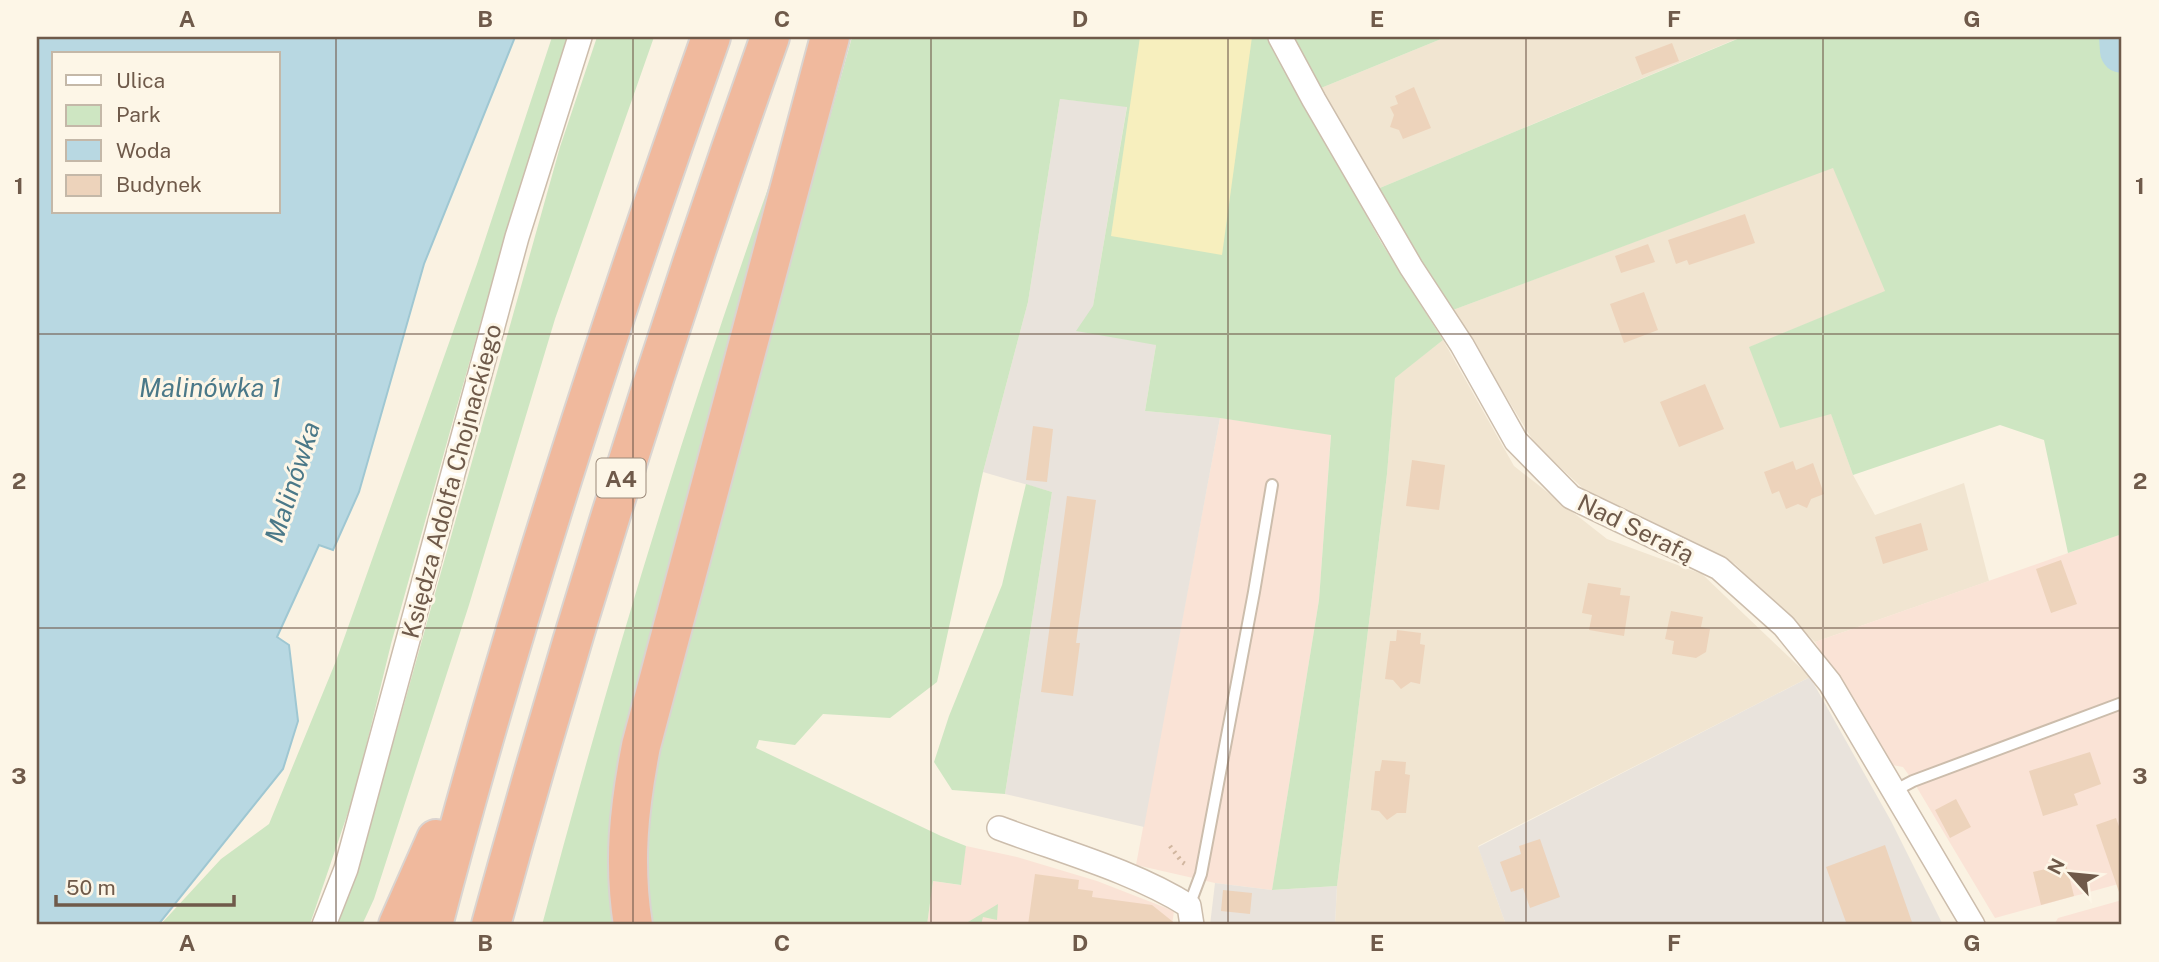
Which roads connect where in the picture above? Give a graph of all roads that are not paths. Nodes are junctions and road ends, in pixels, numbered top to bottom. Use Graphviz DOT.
graph roads {
  1 [pos="580,37"];
  2 [pos="711,37"];
  3 [pos="770,37"];
  4 [pos="830,37"];
  5 [pos="1280,37"];
  6 [pos="1272,485"];
  7 [pos="496,699"];
  8 [pos="2122,702"];
  9 [pos="1894,791"];
  10 [pos="999,828"];
  11 [pos="1190,916"];
  12 [pos="324,925"];
  13 [pos="398,925"];
  14 [pos="433,925"];
  15 [pos="491,925"];
  16 [pos="633,925"];
  17 [pos="1973,925"];
  1 -- 12 [label="street, Księdza Adolfa Chojnackiego"];
  2 -- 7 [label="highway, A4"];
  3 -- 15 [label="highway, A4"];
  4 -- 16 [label="highway"];
  5 -- 9 [label="street, Nad Serafą"];
  6 -- 11 [label="lane"];
  7 -- 13 [label="highway"];
  7 -- 14 [label="highway, A4"];
  8 -- 9 [label="lane"];
  9 -- 17 [label="street, Nad Serafą"];
  10 -- 11 [label="street"];
}
